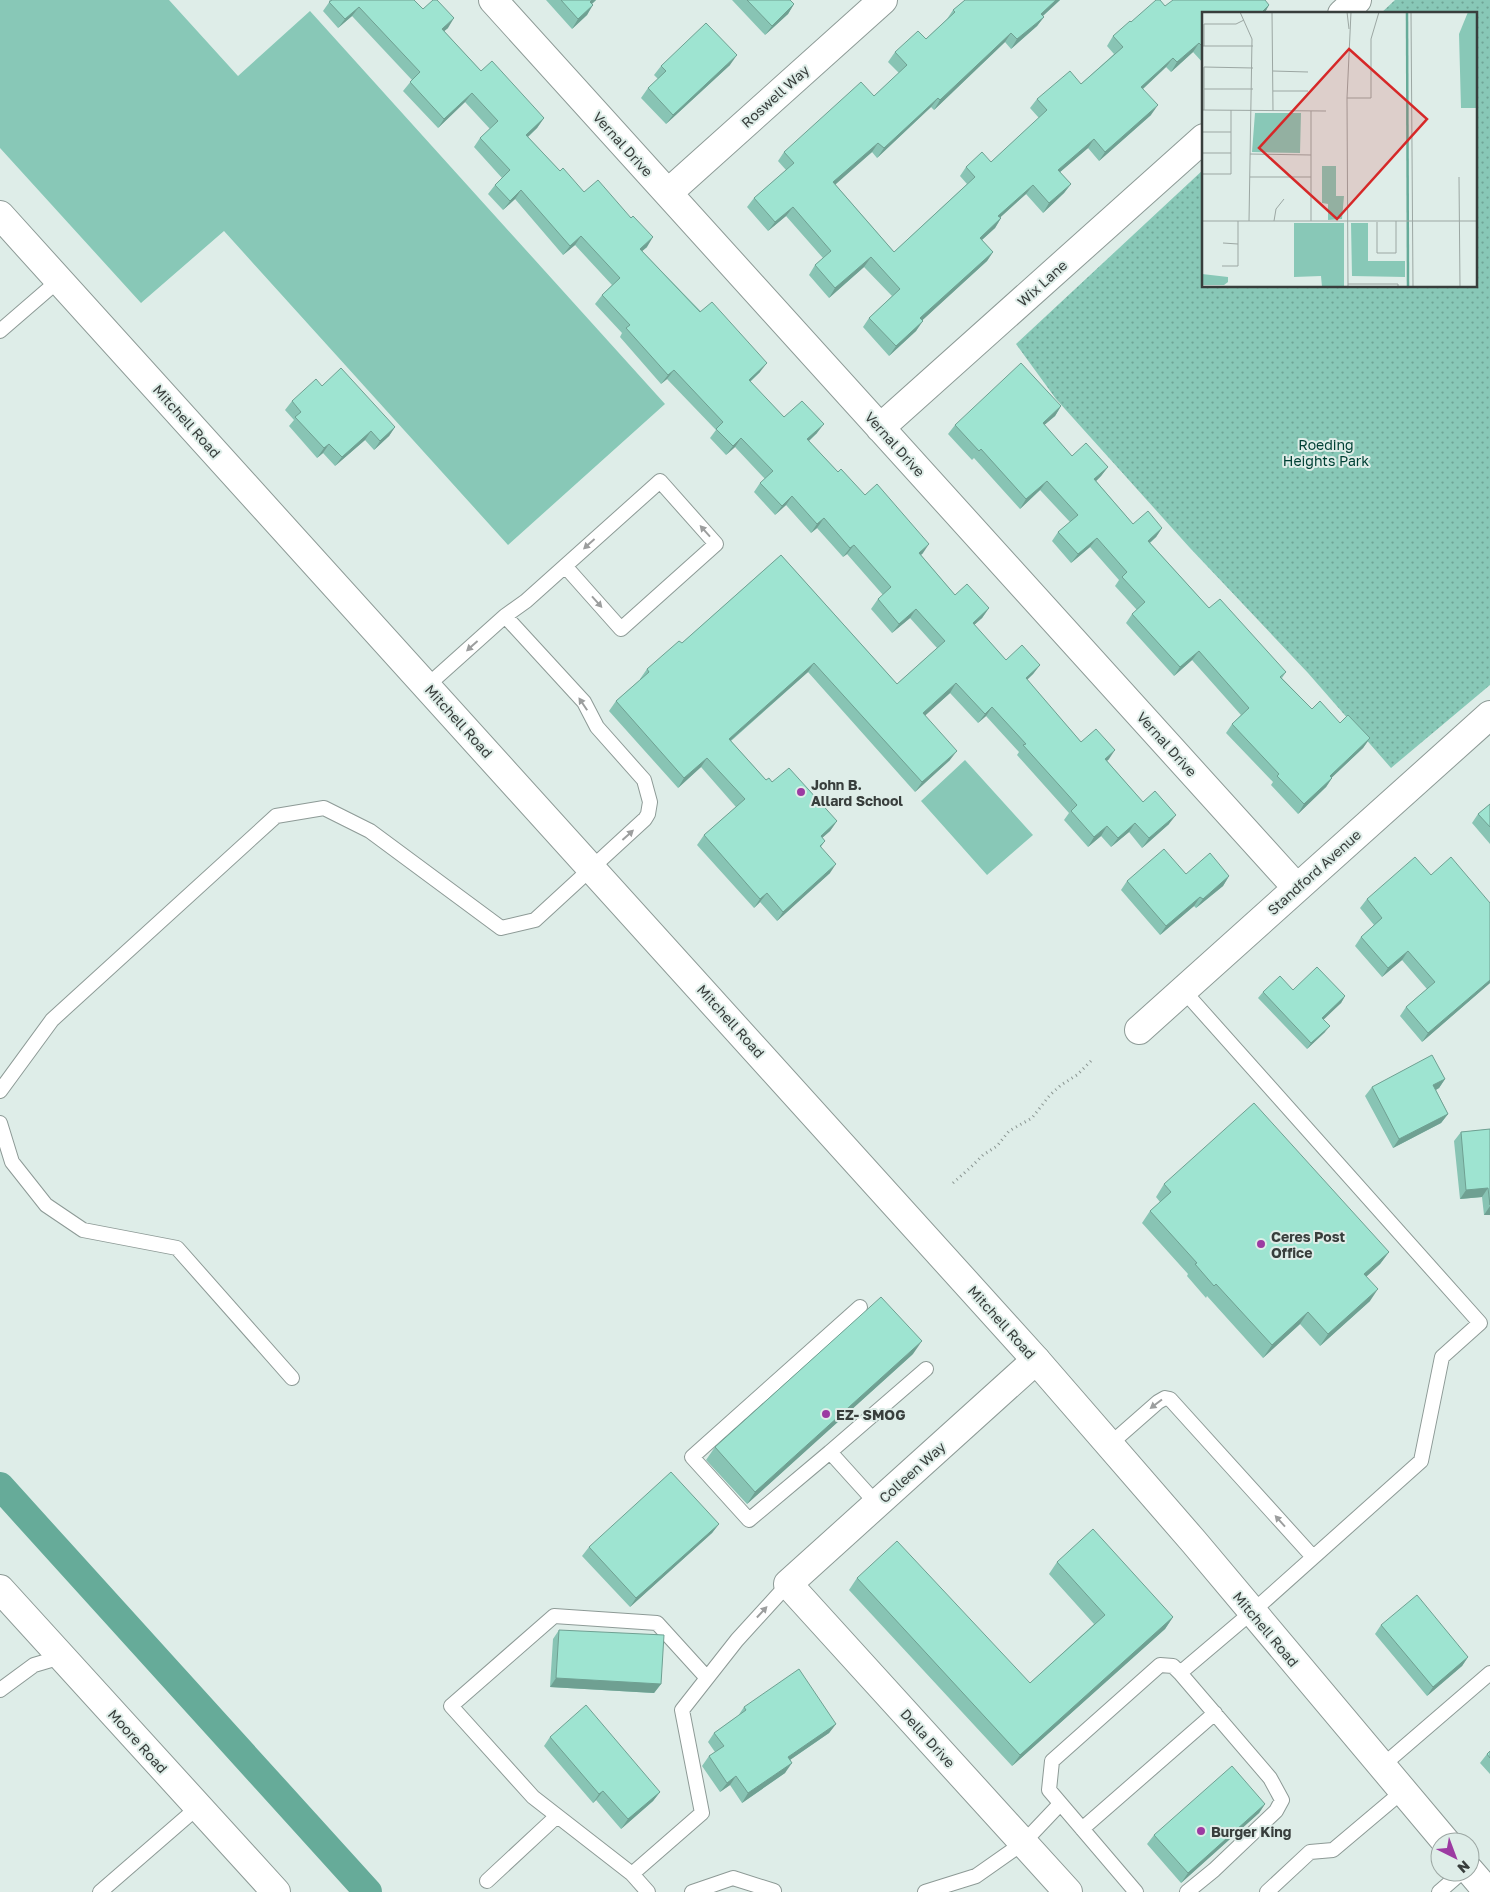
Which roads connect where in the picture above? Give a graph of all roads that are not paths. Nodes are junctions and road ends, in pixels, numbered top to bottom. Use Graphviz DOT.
graph roads {
  1 [pos="493,0"];
  2 [pos="883,0"];
  3 [pos="1357,0"];
  4 [pos="1344,12"];
  5 [pos="1202,140"];
  6 [pos="668,193"];
  7 [pos="0,215"];
  8 [pos="59,280"];
  9 [pos="0,331"];
  10 [pos="880,428"];
  11 [pos="565,566"];
  12 [pos="505,616"];
  13 [pos="428,685"];
  14 [pos="1490,715"];
  15 [pos="592,868"];
  16 [pos="1297,888"];
  17 [pos="1183,990"];
  18 [pos="1139,1030"];
  19 [pos="0,1091"];
  20 [pos="0,1122"];
  21 [pos="860,1307"];
  22 [pos="1036,1360"];
  23 [pos="926,1369"];
  24 [pos="292,1378"];
  25 [pos="1110,1445"];
  26 [pos="830,1452"];
  27 [pos="878,1504"];
  28 [pos="1313,1557"];
  29 [pos="788,1584"];
  30 [pos="0,1589"];
  31 [pos="1252,1612"];
  32 [pos="61,1657"];
  33 [pos="1180,1673"];
  34 [pos="1490,1673"];
  35 [pos="707,1678"];
  36 [pos="0,1690"];
  37 [pos="1215,1713"];
  38 [pos="1382,1766"];
  39 [pos="1403,1791"];
  40 [pos="1060,1804"];
  41 [pos="198,1807"];
  42 [pos="557,1816"];
  43 [pos="1082,1829"];
  44 [pos="1438,1832"];
  45 [pos="1023,1842"];
  46 [pos="632,1874"];
  47 [pos="487,1881"];
  48 [pos="1450,1882"];
  49 [pos="1479,1882"];
  50 [pos="100,1892"];
  51 [pos="276,1892"];
  52 [pos="648,1892"];
  53 [pos="692,1892"];
  54 [pos="777,1892"];
  55 [pos="925,1892"];
  56 [pos="1068,1892"];
  57 [pos="1136,1892"];
  58 [pos="1187,1892"];
  59 [pos="1267,1892"];
  60 [pos="1439,1892"];
  61 [pos="1488,1892"];
  1 -- 6 [label="street, Vernal Drive"];
  2 -- 6 [label="street, Roswell Way"];
  3 -- 4 [label="street"];
  5 -- 10 [label="street, Wix Lane"];
  6 -- 10 [label="street, Vernal Drive"];
  7 -- 8 [label="street, Mitchell Road"];
  8 -- 9 [label="lane"];
  8 -- 13 [label="street, Mitchell Road"];
  10 -- 16 [label="street, Vernal Drive"];
  11 -- 11 [label="lane, one-way"];
  11 -- 12 [label="lane"];
  12 -- 13 [label="lane, one-way"];
  15 -- 12 [label="lane, one-way"];
  13 -- 15 [label="street, Mitchell Road"];
  14 -- 16 [label="street, Standford Avenue"];
  15 -- 19 [label="lane"];
  15 -- 22 [label="street, Mitchell Road"];
  16 -- 17 [label="street, Standford Avenue"];
  17 -- 18 [label="street, Standford Avenue"];
  17 -- 28 [label="lane"];
  20 -- 24 [label="lane"];
  21 -- 26 [label="lane"];
  22 -- 25 [label="street, Mitchell Road"];
  22 -- 27 [label="street, Colleen Way"];
  23 -- 26 [label="lane"];
  28 -- 25 [label="lane, one-way"];
  25 -- 31 [label="street, Mitchell Road"];
  26 -- 27 [label="lane"];
  27 -- 29 [label="street, Colleen Way"];
  28 -- 31 [label="lane"];
  35 -- 29 [label="lane, one-way"];
  29 -- 45 [label="street, Della Drive"];
  30 -- 32 [label="street, Moore Road"];
  31 -- 33 [label="lane"];
  31 -- 38 [label="street, Mitchell Road"];
  32 -- 36 [label="lane"];
  32 -- 41 [label="street, Moore Road"];
  33 -- 37 [label="lane"];
  33 -- 40 [label="lane"];
  34 -- 38 [label="lane"];
  35 -- 42 [label="lane"];
  35 -- 46 [label="lane"];
  37 -- 43 [label="lane"];
  37 -- 58 [label="lane"];
  38 -- 39 [label="street, Mitchell Road"];
  39 -- 44 [label="street, Mitchell Road"];
  39 -- 59 [label="lane"];
  40 -- 43 [label="lane"];
  40 -- 45 [label="lane"];
  41 -- 50 [label="lane"];
  41 -- 51 [label="street, Moore Road"];
  42 -- 46 [label="lane"];
  42 -- 47 [label="lane"];
  43 -- 57 [label="lane"];
  45 -- 55 [label="lane"];
  45 -- 56 [label="street, Della Drive"];
  46 -- 52 [label="lane"];
  48 -- 60 [label="lane"];
  49 -- 61 [label="street"];
  53 -- 54 [label="lane"];
}
